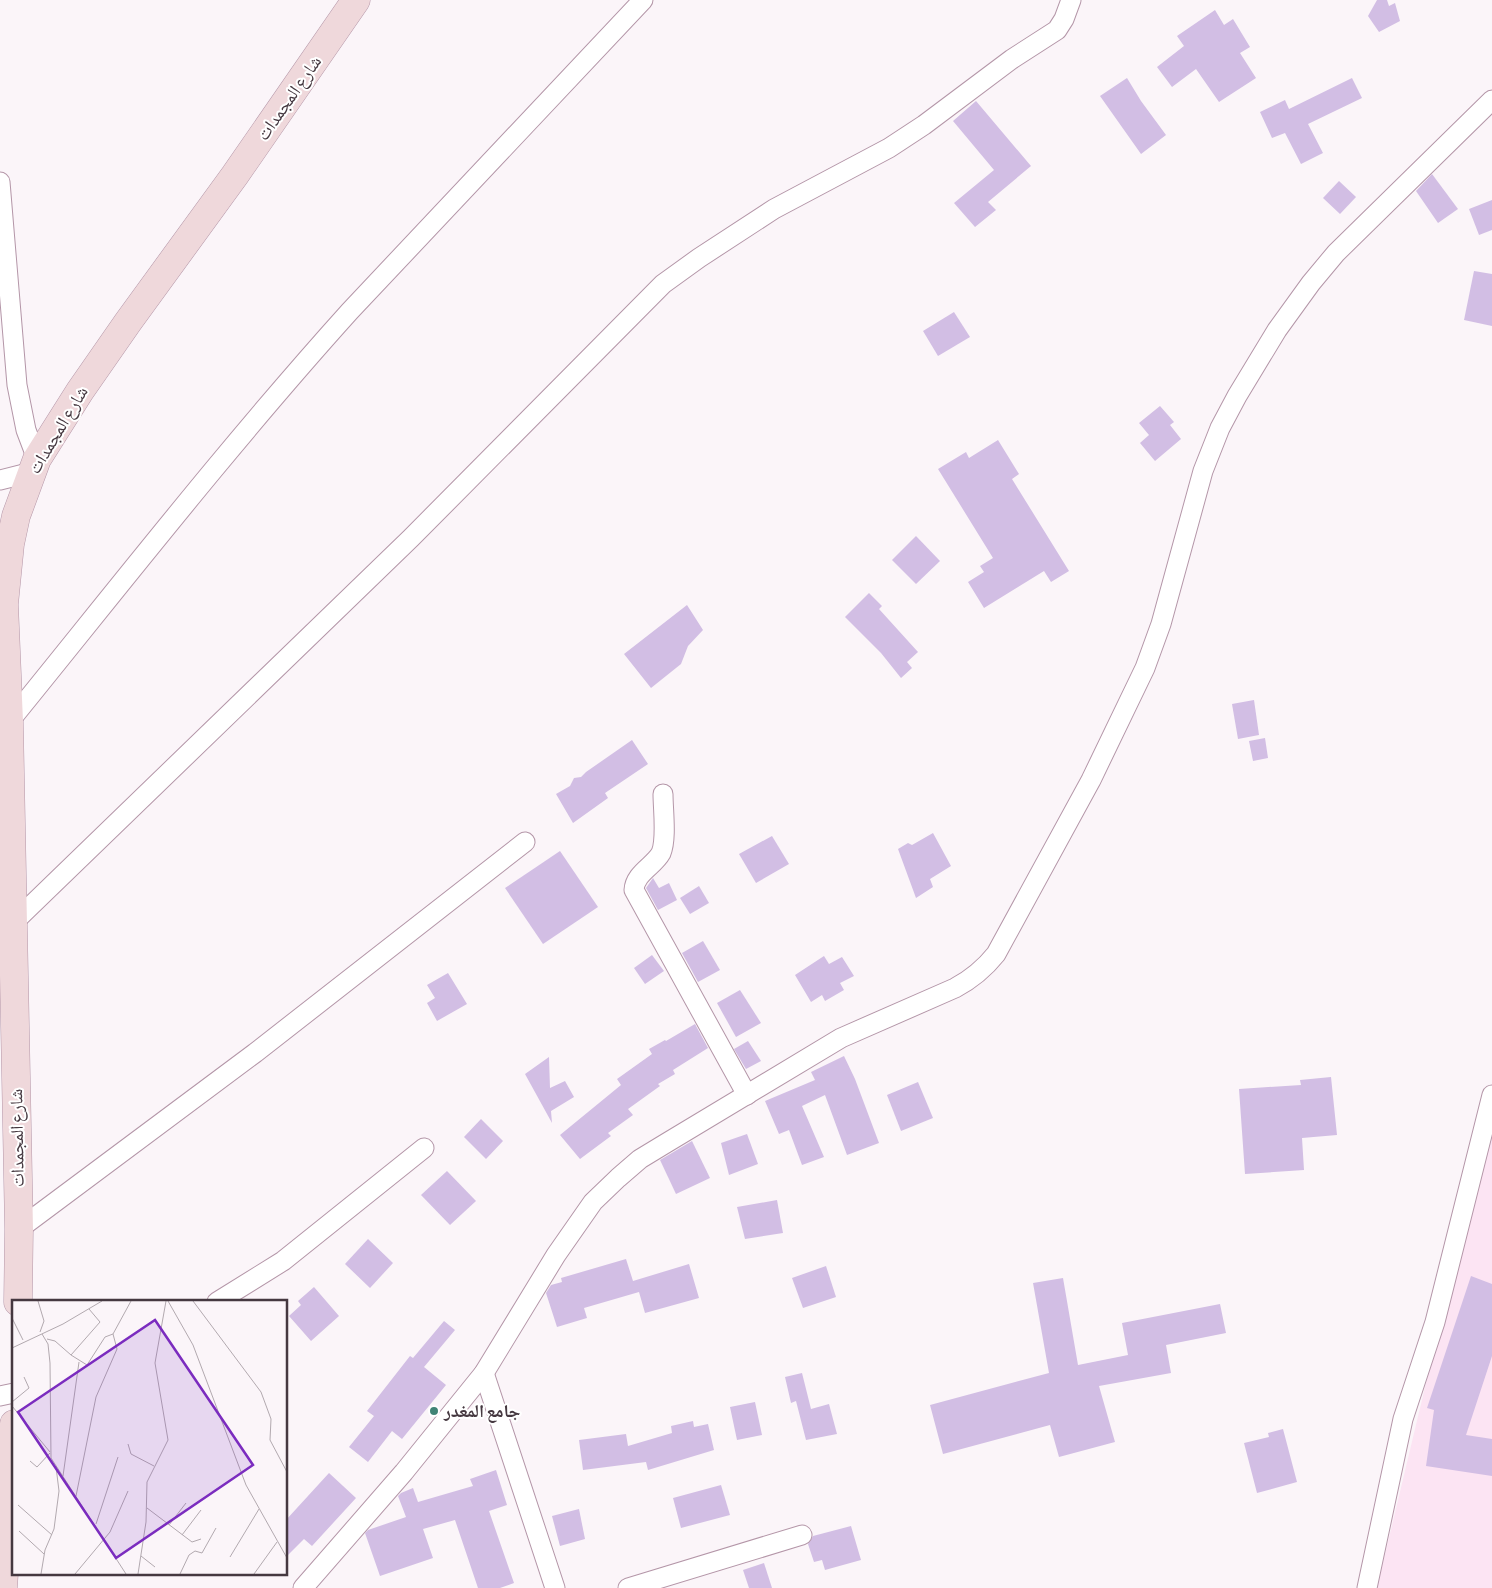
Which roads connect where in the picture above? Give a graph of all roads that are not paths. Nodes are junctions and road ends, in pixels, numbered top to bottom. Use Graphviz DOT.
graph roads {
  1 [pos="356,0"];
  2 [pos="643,0"];
  3 [pos="1070,0"];
  4 [pos="1492,100"];
  5 [pos="0,182"];
  6 [pos="34,466"];
  7 [pos="0,480"];
  8 [pos="2,609"];
  9 [pos="9,722"];
  10 [pos="663,794"];
  11 [pos="525,842"];
  12 [pos="12,923"];
  13 [pos="747,1094"];
  14 [pos="1492,1095"];
  15 [pos="424,1148"];
  16 [pos="19,1229"];
  17 [pos="18,1300"];
  18 [pos="221,1300"];
  19 [pos="484,1373"];
  20 [pos="12,1454"];
  21 [pos="802,1536"];
  22 [pos="3,1588"];
  23 [pos="303,1588"];
  24 [pos="554,1588"];
  25 [pos="628,1588"];
  26 [pos="1367,1588"];
  1 -- 6 [label="main road, شارع المجمدات"];
  2 -- 9 [label="street"];
  3 -- 12 [label="street"];
  4 -- 13 [label="street"];
  5 -- 6 [label="street"];
  6 -- 7 [label="street"];
  6 -- 8 [label="main road, شارع المجمدات"];
  8 -- 9 [label="main road, شارع المجمدات"];
  9 -- 12 [label="main road, شارع المجمدات"];
  10 -- 13 [label="street"];
  11 -- 16 [label="street"];
  12 -- 16 [label="main road, شارع المجمدات"];
  13 -- 19 [label="street"];
  14 -- 26 [label="street"];
  15 -- 18 [label="street"];
  16 -- 17 [label="main road, شارع المجمدات"];
  19 -- 23 [label="street"];
  19 -- 24 [label="street"];
  20 -- 22 [label="main road"];
  21 -- 25 [label="street"];
}
